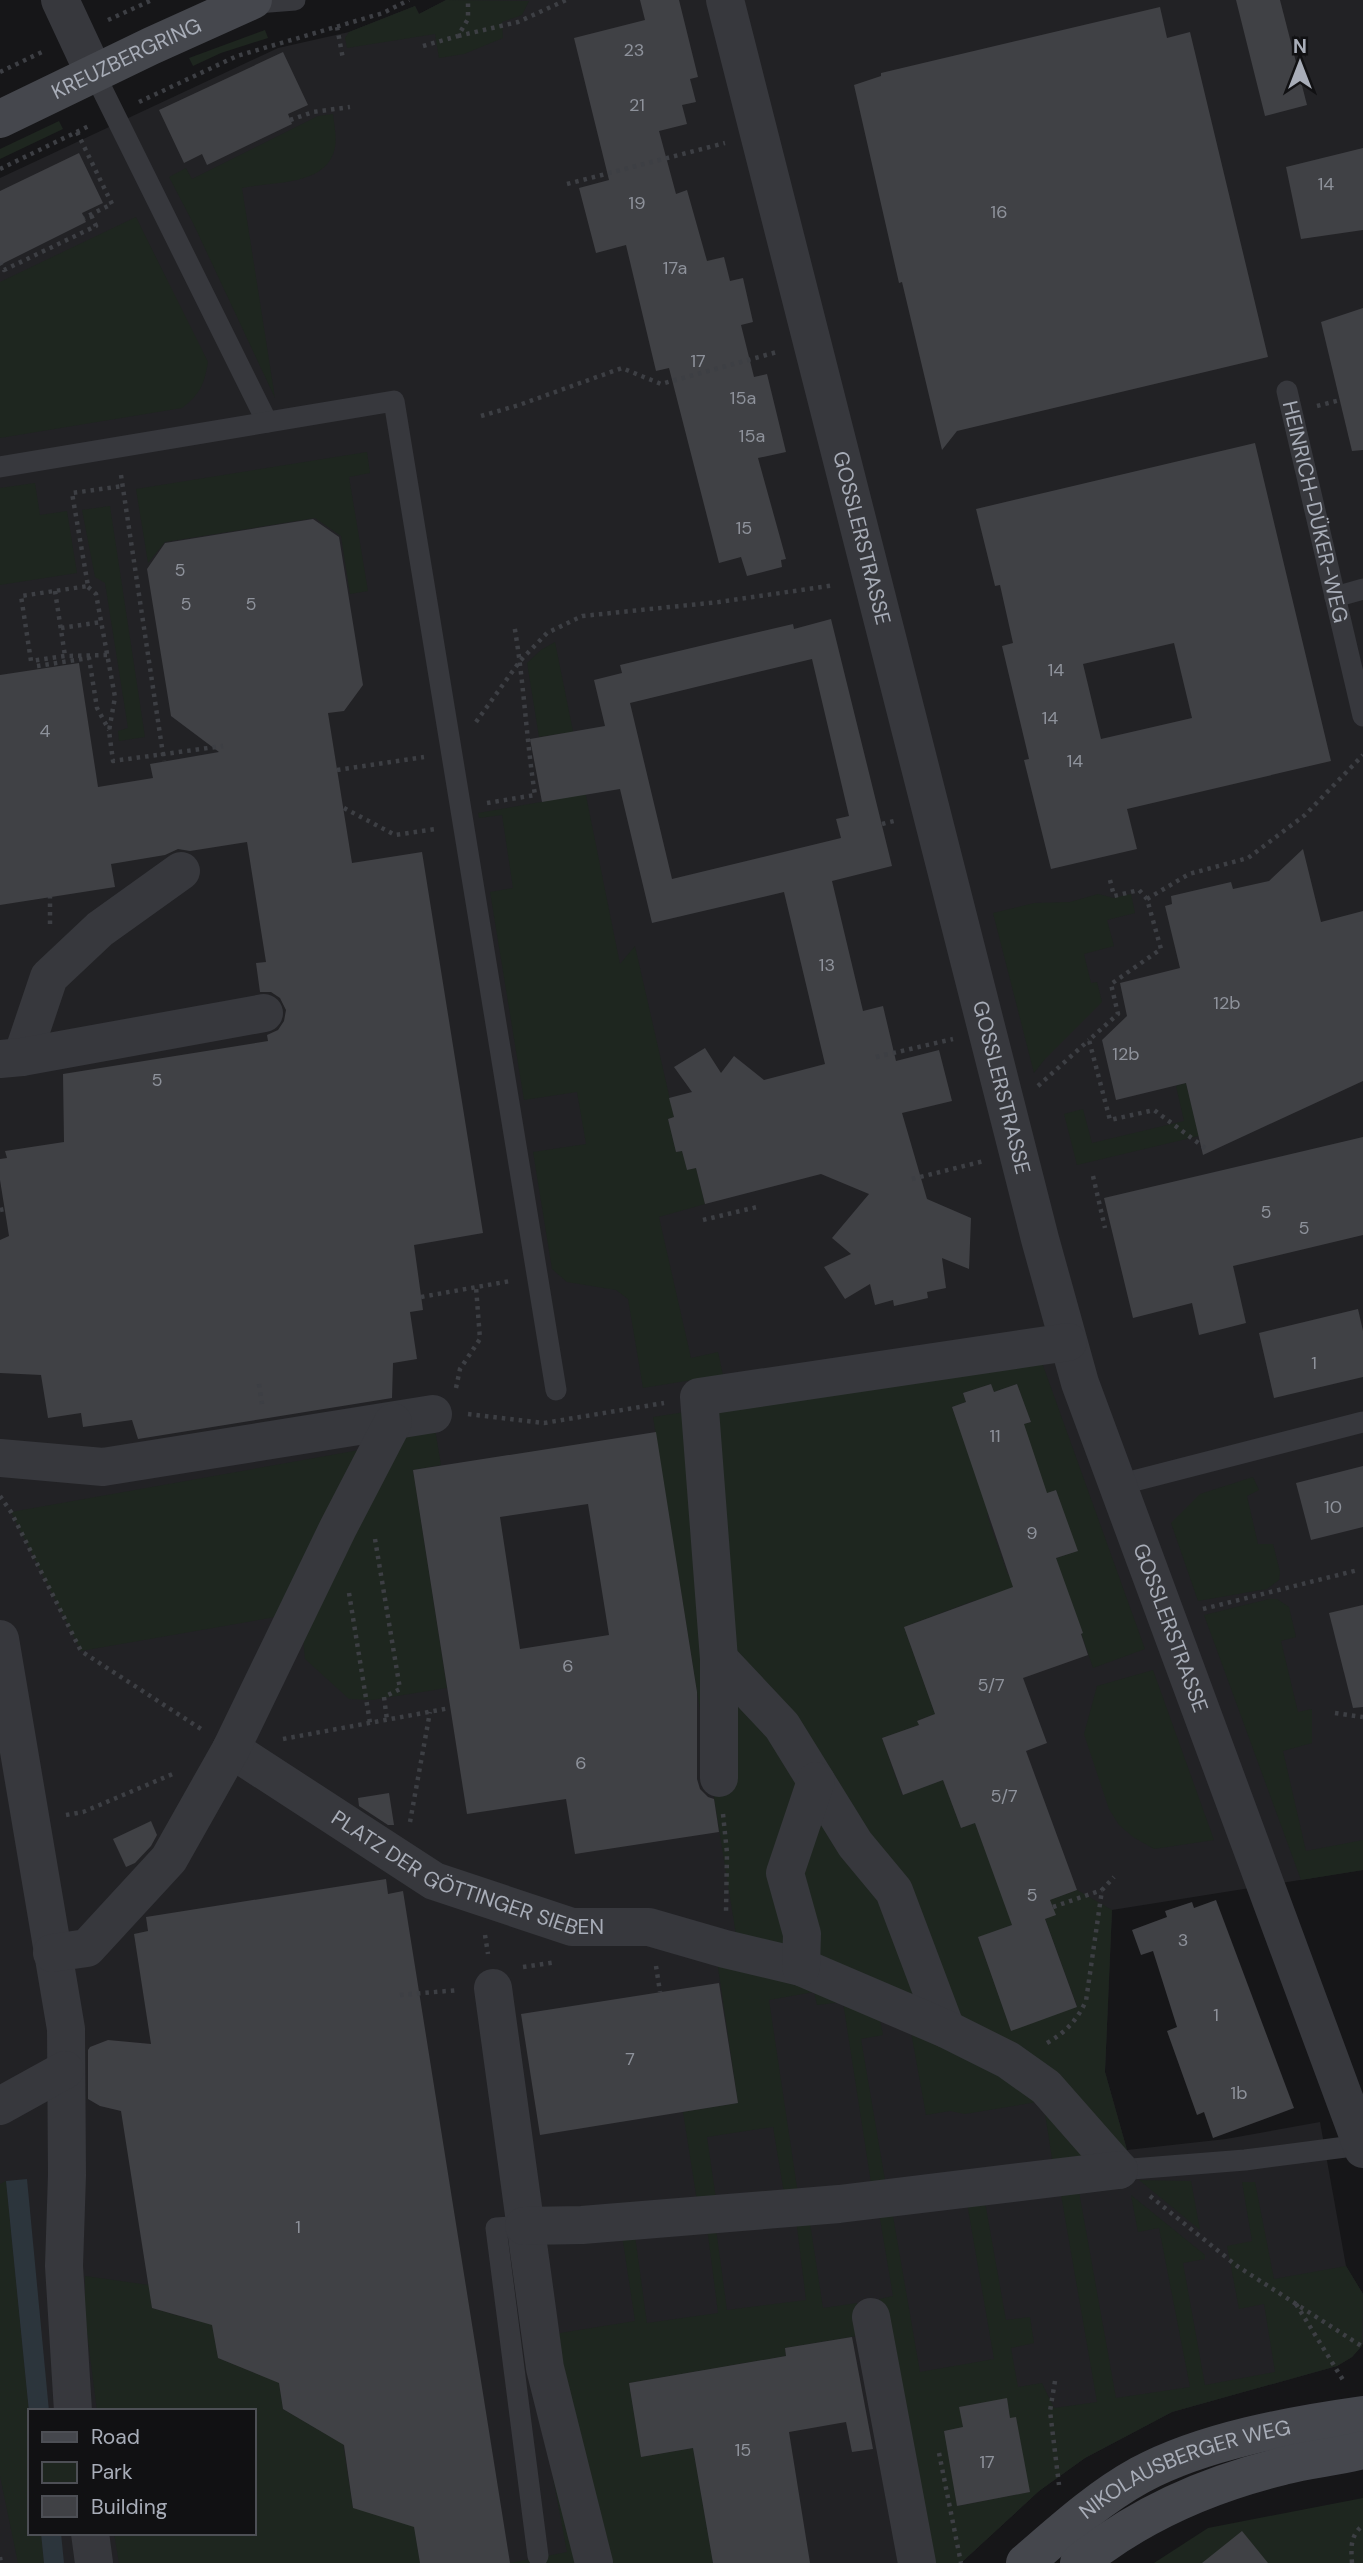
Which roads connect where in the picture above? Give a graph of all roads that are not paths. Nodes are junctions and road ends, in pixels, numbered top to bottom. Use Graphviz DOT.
graph roads {
  1 [pos="60,0"];
  2 [pos="295,0"];
  3 [pos="725,0"];
  4 [pos="248,2"];
  5 [pos="94,73"];
  6 [pos="0,120"];
  7 [pos="1287,391"];
  8 [pos="267,422"];
  9 [pos="0,467"];
  10 [pos="1363,589"];
  11 [pos="1335,597"];
  12 [pos="1363,716"];
  13 [pos="181,871"];
  14 [pos="264,1013"];
  15 [pos="11,1058"];
  16 [pos="1068,1342"];
  17 [pos="556,1390"];
  18 [pos="443,1413"];
  19 [pos="393,1422"];
  20 [pos="1363,1422"];
  21 [pos="0,1458"];
  22 [pos="1118,1485"];
  23 [pos="0,1639"];
  24 [pos="719,1660"];
  25 [pos="5,1699"];
  26 [pos="231,1749"];
  27 [pos="719,1778"];
  28 [pos="816,1781"];
  29 [pos="52,1953"];
  30 [pos="801,1967"];
  31 [pos="493,1988"];
  32 [pos="946,2029"];
  33 [pos="65,2070"];
  34 [pos="0,2106"];
  35 [pos="1362,2147"];
  36 [pos="1119,2170"];
  37 [pos="524,2226"];
  38 [pos="871,2317"];
  39 [pos="1354,2399"];
  40 [pos="73,2409"];
  41 [pos="1363,2450"];
  42 [pos="90,2535"];
  43 [pos="538,2556"];
  44 [pos="94,2563"];
  45 [pos="594,2563"];
  46 [pos="917,2563"];
  47 [pos="1025,2563"];
  48 [pos="1079,2563"];
  1 -- 5 [label="street"];
  2 -- 4 [label="lane"];
  3 -- 16 [label="street, GOSSLERSTRASSE"];
  4 -- 5 [label="street, KREUZBERGRING"];
  5 -- 6 [label="street, KREUZBERGRING"];
  5 -- 8 [label="lane"];
  7 -- 11 [label="lane, HEINRICH-DÜKER-WEG"];
  8 -- 9 [label="lane"];
  8 -- 17 [label="lane"];
  10 -- 11 [label="lane"];
  11 -- 12 [label="lane, HEINRICH-DÜKER-WEG"];
  13 -- 15 [label="street"];
  14 -- 15 [label="street"];
  16 -- 22 [label="street, GOSSLERSTRASSE"];
  16 -- 24 [label="street"];
  18 -- 19 [label="street"];
  19 -- 21 [label="street"];
  19 -- 26 [label="street"];
  20 -- 22 [label="lane"];
  22 -- 35 [label="street, GOSSLERSTRASSE"];
  23 -- 25 [label="street"];
  24 -- 27 [label="street"];
  24 -- 28 [label="street"];
  25 -- 29 [label="street"];
  26 -- 29 [label="street"];
  26 -- 30 [label="street, PLATZ DER GÖTTINGER SIEBEN"];
  28 -- 30 [label="street"];
  28 -- 32 [label="street"];
  29 -- 33 [label="street"];
  30 -- 32 [label="street, PLATZ DER GÖTTINGER SIEBEN"];
  31 -- 37 [label="street"];
  32 -- 36 [label="street, PLATZ DER GÖTTINGER SIEBEN"];
  33 -- 34 [label="street"];
  33 -- 40 [label="street"];
  35 -- 36 [label="lane"];
  36 -- 37 [label="street"];
  37 -- 43 [label="lane"];
  37 -- 45 [label="street"];
  38 -- 46 [label="street"];
  39 -- 47 [label="street, NIKOLAUSBERGER WEG"];
  41 -- 48 [label="street, NIKOLAUSBERGER WEG"];
  42 -- 44 [label="street"];
}
